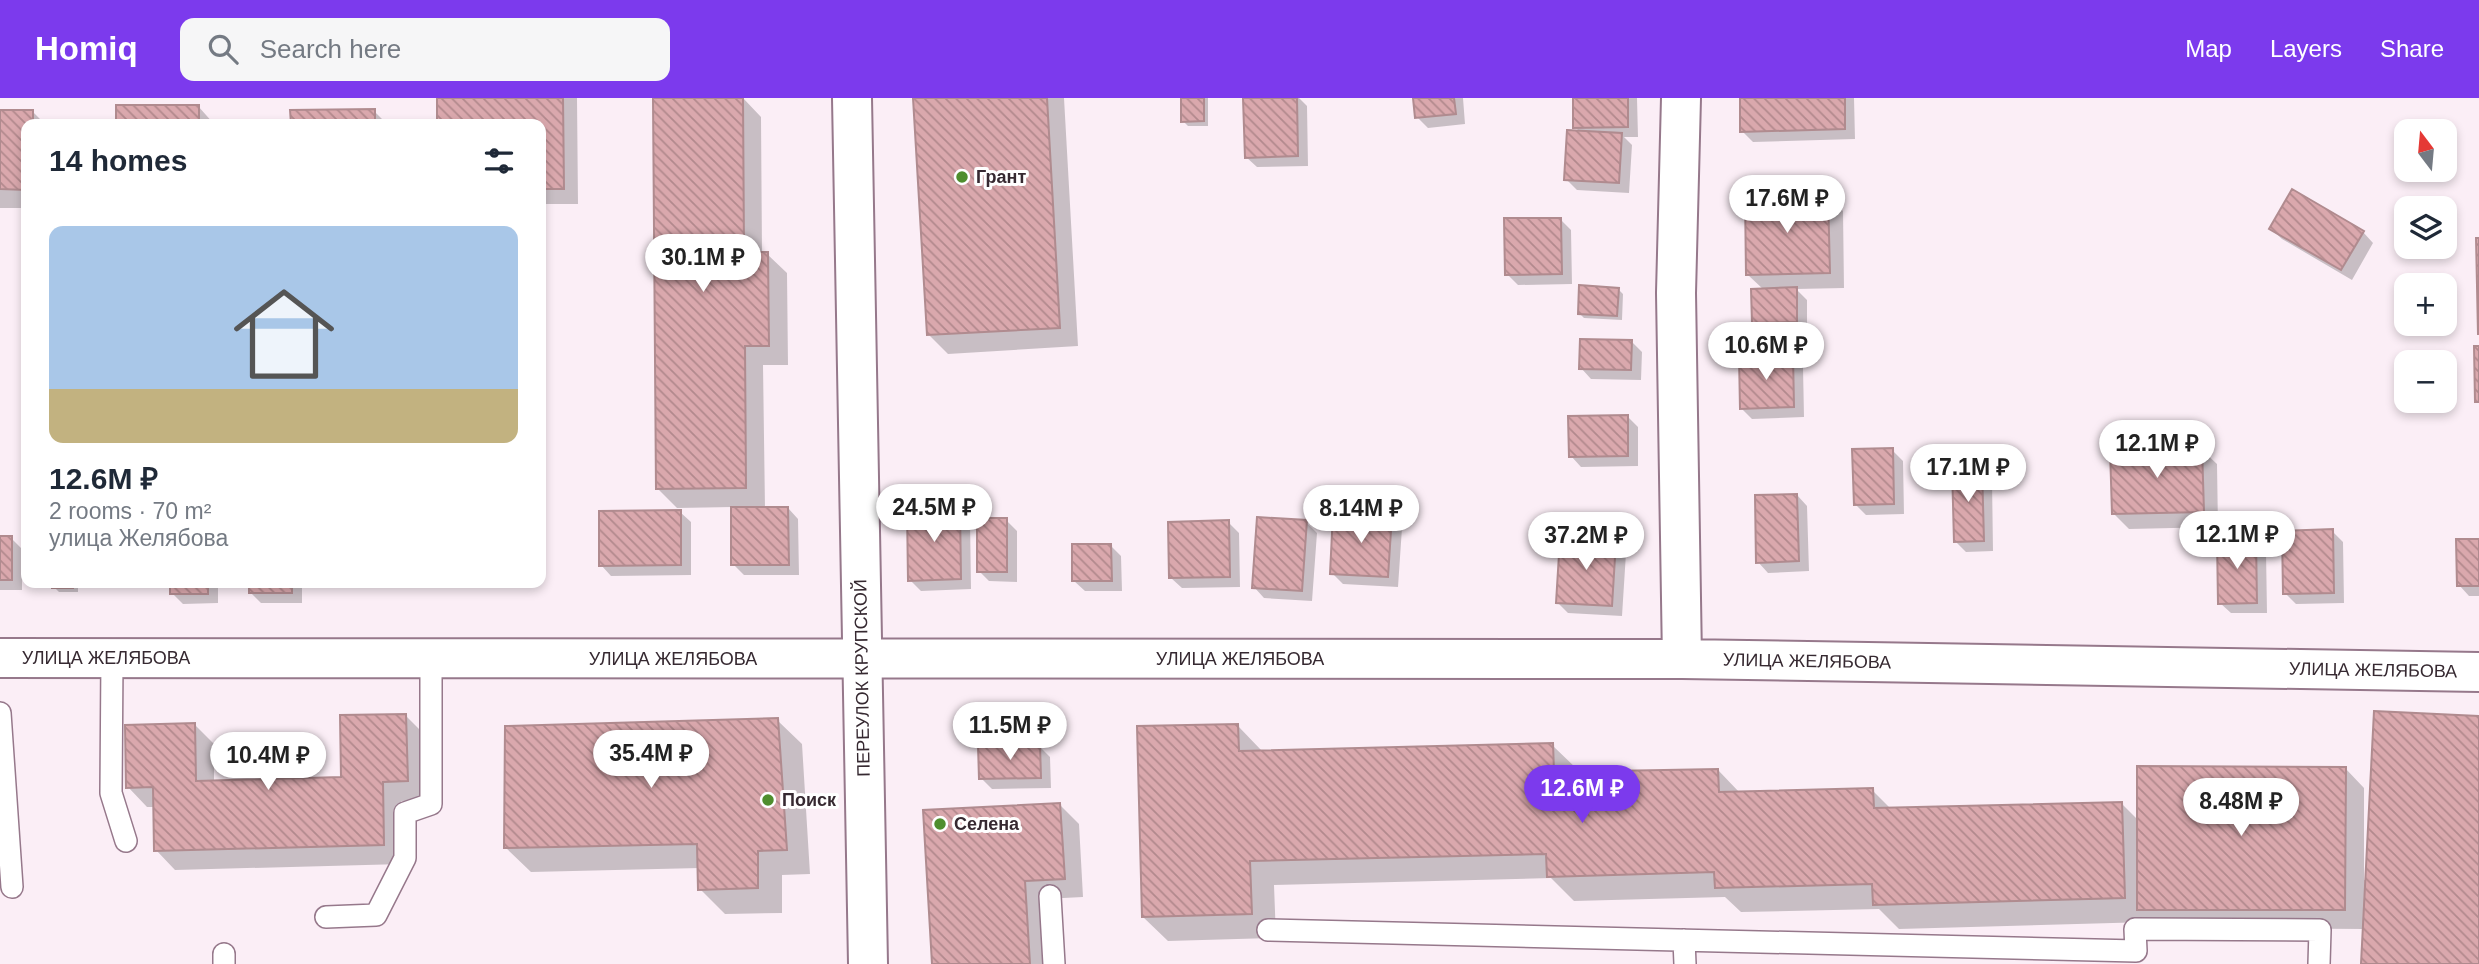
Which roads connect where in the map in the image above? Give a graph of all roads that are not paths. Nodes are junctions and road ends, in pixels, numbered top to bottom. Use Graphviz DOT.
graph roads {
  1 [pos="852,98"];
  2 [pos="1681,98"];
  3 [pos="0,658"];
  4 [pos="112,659"];
  5 [pos="431,659"];
  6 [pos="861,659"];
  7 [pos="1682,659"];
  8 [pos="2479,672"];
  9 [pos="0,713"];
  10 [pos="126,841"];
  11 [pos="12,887"];
  12 [pos="1049,896"];
  13 [pos="326,918"];
  14 [pos="1268,930"];
  15 [pos="1684,940"];
  16 [pos="868,964"];
  17 [pos="1054,964"];
  18 [pos="1685,964"];
  19 [pos="2319,964"];
  1 -- 6 [label="street, ПЕРЕУЛОК КРУПСКОЙ"];
  2 -- 7 [label="street"];
  3 -- 4 [label="street, УЛИЦА ЖЕЛЯБОВА"];
  4 -- 5 [label="street, УЛИЦА ЖЕЛЯБОВА"];
  4 -- 10 [label="lane"];
  5 -- 6 [label="street, УЛИЦА ЖЕЛЯБОВА"];
  5 -- 13 [label="lane"];
  6 -- 7 [label="street, УЛИЦА ЖЕЛЯБОВА"];
  6 -- 16 [label="street, ПЕРЕУЛОК КРУПСКОЙ"];
  7 -- 8 [label="street, УЛИЦА ЖЕЛЯБОВА"];
  9 -- 11 [label="lane"];
  12 -- 17 [label="lane"];
  14 -- 15 [label="lane"];
  15 -- 18 [label="lane"];
  15 -- 19 [label="lane"];
}
